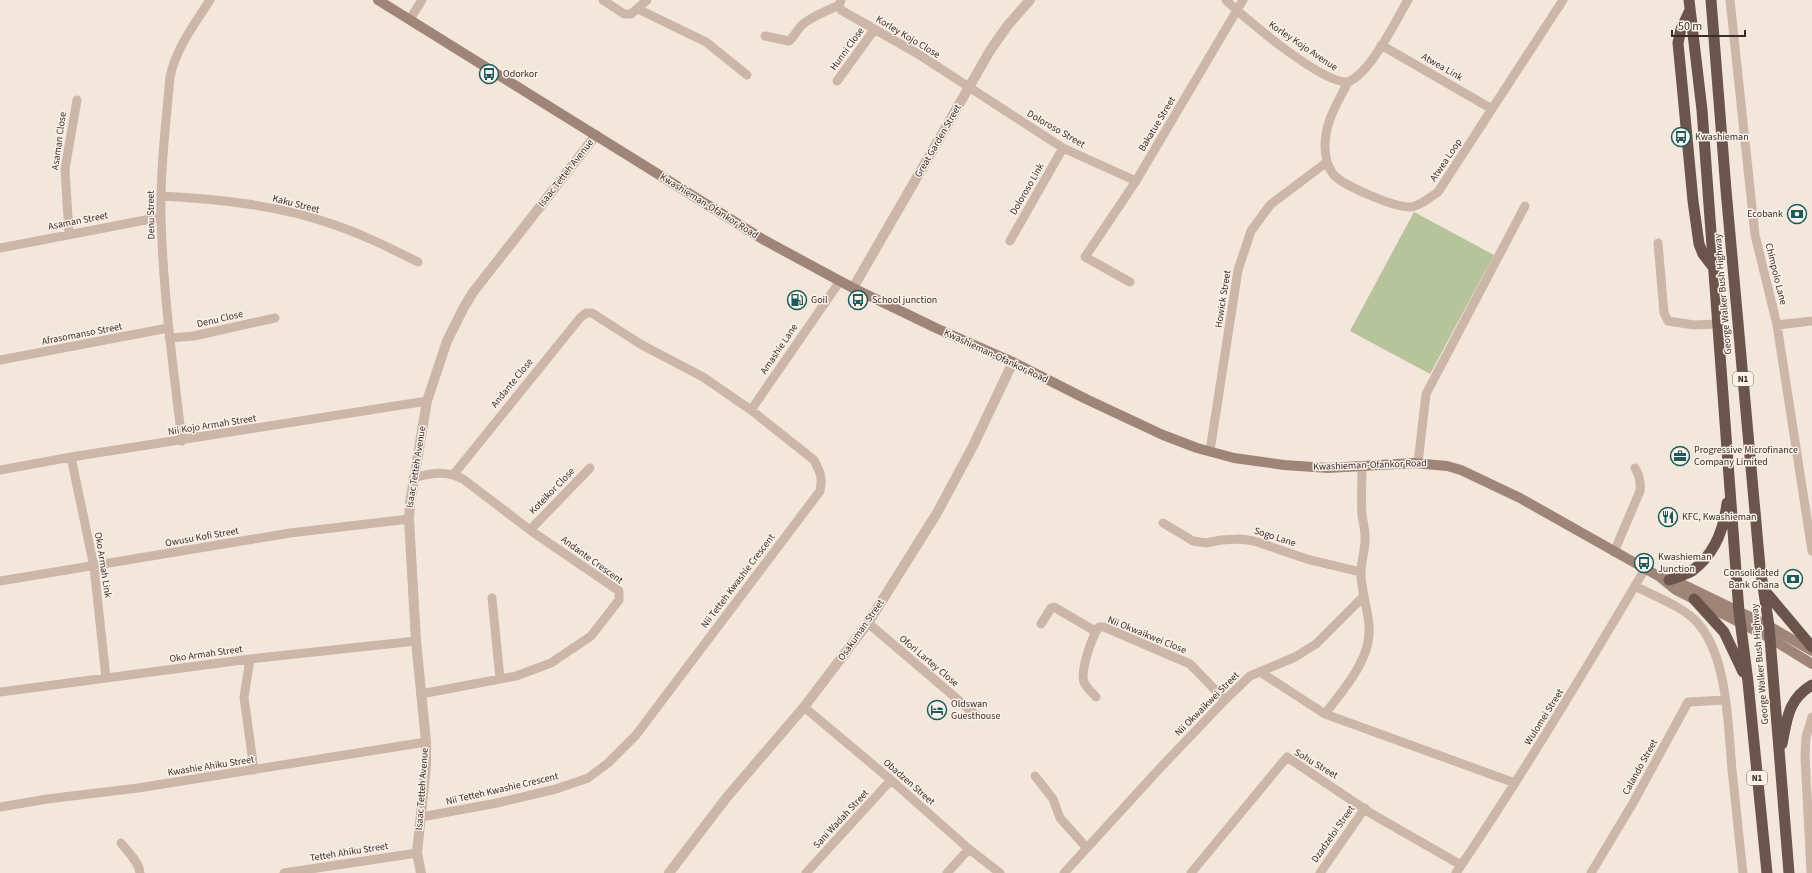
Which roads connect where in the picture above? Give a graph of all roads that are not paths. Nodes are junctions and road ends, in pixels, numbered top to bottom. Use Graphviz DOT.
graph roads {
  1 [pos="210,0"];
  2 [pos="378,0"];
  3 [pos="422,0"];
  4 [pos="603,0"];
  5 [pos="647,0"];
  6 [pos="1030,0"];
  7 [pos="1226,0"];
  8 [pos="1244,0"];
  9 [pos="1408,0"];
  10 [pos="1563,0"];
  11 [pos="1711,0"];
  12 [pos="1730,0"];
  13 [pos="840,3"];
  14 [pos="1690,5"];
  15 [pos="638,8"];
  16 [pos="1237,10"];
  17 [pos="410,19"];
  18 [pos="874,30"];
  19 [pos="765,36"];
  20 [pos="1382,45"];
  21 [pos="747,75"];
  22 [pos="837,81"];
  23 [pos="1348,82"];
  24 [pos="968,88"];
  25 [pos="76,100"];
  26 [pos="1492,109"];
  27 [pos="596,135"];
  28 [pos="1063,148"];
  29 [pos="1327,162"];
  30 [pos="1136,181"];
  31 [pos="161,196"];
  32 [pos="1525,206"];
  33 [pos="161,217"];
  34 [pos="69,234"];
  35 [pos="1010,241"];
  36 [pos="1658,243"];
  37 [pos="0,248"];
  38 [pos="418,262"];
  39 [pos="1714,267"];
  40 [pos="840,281"];
  41 [pos="1130,282"];
  42 [pos="853,288"];
  43 [pos="592,313"];
  44 [pos="275,318"];
  45 [pos="1812,321"];
  46 [pos="1717,324"];
  47 [pos="1777,325"];
  48 [pos="169,333"];
  49 [pos="0,360"];
  50 [pos="1013,362"];
  51 [pos="427,401"];
  52 [pos="751,410"];
  53 [pos="182,441"];
  54 [pos="1210,451"];
  55 [pos="72,457"];
  56 [pos="1418,463"];
  57 [pos="1362,466"];
  58 [pos="590,468"];
  59 [pos="1635,468"];
  60 [pos="0,470"];
  61 [pos="454,474"];
  62 [pos="413,478"];
  63 [pos="1730,483"];
  64 [pos="409,519"];
  65 [pos="1163,523"];
  66 [pos="530,530"];
  67 [pos="1811,540"];
  68 [pos="1812,551"];
  69 [pos="1614,552"];
  70 [pos="94,567"];
  71 [pos="1645,568"];
  72 [pos="1361,572"];
  73 [pos="1664,578"];
  74 [pos="0,581"];
  75 [pos="1635,586"];
  76 [pos="1765,590"];
  77 [pos="1364,596"];
  78 [pos="492,598"];
  79 [pos="1694,599"];
  80 [pos="1739,612"];
  81 [pos="868,623"];
  82 [pos="1740,623"];
  83 [pos="1042,624"];
  84 [pos="1769,626"];
  85 [pos="1095,632"];
  86 [pos="1770,638"];
  87 [pos="416,641"];
  88 [pos="1812,647"];
  89 [pos="1812,651"];
  90 [pos="250,659"];
  91 [pos="1812,664"];
  92 [pos="1260,672"];
  93 [pos="106,678"];
  94 [pos="500,679"];
  95 [pos="1748,682"];
  96 [pos="1812,685"];
  97 [pos="0,692"];
  98 [pos="421,694"];
  99 [pos="1096,698"];
  100 [pos="1225,700"];
  101 [pos="1726,700"];
  102 [pos="804,707"];
  103 [pos="1325,714"];
  104 [pos="976,715"];
  105 [pos="1812,717"];
  106 [pos="426,742"];
  107 [pos="1780,758"];
  108 [pos="254,770"];
  109 [pos="1034,776"];
  110 [pos="891,780"];
  111 [pos="1516,783"];
  112 [pos="0,807"];
  113 [pos="1365,808"];
  114 [pos="421,817"];
  115 [pos="121,843"];
  116 [pos="1086,847"];
  117 [pos="969,849"];
  118 [pos="417,853"];
  119 [pos="1459,869"];
  120 [pos="140,873"];
  121 [pos="284,873"];
  122 [pos="421,873"];
  123 [pos="669,873"];
  124 [pos="806,873"];
  125 [pos="947,873"];
  126 [pos="1000,873"];
  127 [pos="1064,873"];
  128 [pos="1191,873"];
  129 [pos="1320,873"];
  130 [pos="1591,873"];
  131 [pos="1743,873"];
  132 [pos="1766,873"];
  133 [pos="1790,873"];
  134 [pos="1811,873"];
  1 -- 31 [label="street, Denu Street"];
  2 -- 17 [label="main road, Kwashieman-Ofankor Road"];
  3 -- 17 [label="street"];
  4 -- 15 [label="street"];
  5 -- 15 [label="street"];
  6 -- 24 [label="street, Great Garden Street"];
  7 -- 16 [label="street, Korley Kojo Avenue"];
  8 -- 16 [label="street, Bakatue Street"];
  9 -- 20 [label="street"];
  10 -- 26 [label="street, Atwea Loop"];
  11 -- 76 [label="highway, George Walker Bush Highway / N1"];
  12 -- 47 [label="street, Chimpolo Lane"];
  13 -- 18 [label="street, Korley Kojo Close"];
  13 -- 19 [label="street, Korley Kojo Close"];
  14 -- 39 [label="highway, George Walker Bush Highway / N1"];
  14 -- 39 [label="highway"];
  15 -- 21 [label="street"];
  16 -- 23 [label="street, Korley Kojo Avenue"];
  16 -- 30 [label="street, Bakatue Street"];
  17 -- 27 [label="main road, Kwashieman-Ofankor Road"];
  18 -- 22 [label="street, Hunni Close"];
  18 -- 24 [label="street, Korley Kojo Close"];
  20 -- 23 [label="street"];
  20 -- 26 [label="street, Atwea Link"];
  23 -- 29 [label="street"];
  24 -- 28 [label="street, Doloroso Street"];
  24 -- 42 [label="street, Great Garden Street"];
  25 -- 34 [label="street, Asaman Close"];
  26 -- 29 [label="street, Atwea Loop"];
  27 -- 40 [label="main road, Kwashieman-Ofankor Road"];
  27 -- 51 [label="street, Isaac Tetteh Avenue"];
  28 -- 30 [label="street, Doloroso Street"];
  28 -- 35 [label="street, Doloroso Link"];
  29 -- 54 [label="street, Howick Street"];
  30 -- 41 [label="street, Bakatue Street"];
  31 -- 33 [label="street, Denu Street"];
  31 -- 38 [label="street, Kaku Street"];
  32 -- 56 [label="street"];
  33 -- 34 [label="street, Asaman Street"];
  33 -- 48 [label="street, Denu Street"];
  34 -- 37 [label="street, Asaman Street"];
  36 -- 46 [label="street"];
  39 -- 46 [label="highway, George Walker Bush Highway / N1"];
  40 -- 42 [label="main road, Kwashieman-Ofankor Road"];
  40 -- 52 [label="street, Amashie Lane"];
  42 -- 50 [label="main road, Kwashieman-Ofankor Road"];
  43 -- 52 [label="street, Nii Tetteh Kwashie Crescent"];
  43 -- 61 [label="street, Andante Close"];
  44 -- 48 [label="street, Denu Close"];
  45 -- 47 [label="street"];
  46 -- 63 [label="highway, George Walker Bush Highway / N1"];
  47 -- 67 [label="street, Chimpolo Lane"];
  48 -- 49 [label="street, Afrasomanso Street"];
  48 -- 53 [label="street, Denu Street"];
  50 -- 54 [label="main road, Kwashieman-Ofankor Road"];
  50 -- 81 [label="street, Osakuman Street"];
  51 -- 53 [label="street, Nii Kojo Armah Street"];
  51 -- 62 [label="street, Isaac Tetteh Avenue"];
  52 -- 114 [label="street, Nii Tetteh Kwashie Crescent"];
  53 -- 55 [label="street, Nii Kojo Armah Street"];
  54 -- 57 [label="main road, Kwashieman-Ofankor Road"];
  55 -- 60 [label="street, Nii Kojo Armah Street"];
  55 -- 70 [label="street, Oko Armah Link"];
  56 -- 57 [label="main road, Kwashieman-Ofankor Road"];
  56 -- 69 [label="main road, Kwashieman-Ofankor Road"];
  57 -- 72 [label="street"];
  58 -- 66 [label="street, Koteikor Close"];
  59 -- 69 [label="street"];
  61 -- 62 [label="street"];
  61 -- 66 [label="street, Andante Crescent"];
  62 -- 64 [label="street, Isaac Tetteh Avenue"];
  63 -- 73 [label="highway"];
  63 -- 80 [label="highway, George Walker Bush Highway / N1"];
  64 -- 70 [label="street, Owusu Kofi Street"];
  64 -- 87 [label="street, Isaac Tetteh Avenue"];
  65 -- 72 [label="street, Sogo Lane"];
  66 -- 94 [label="street, Andante Crescent"];
  67 -- 68 [label="street, Chimpolo Lane"];
  69 -- 71 [label="main road, Kwashieman-Ofankor Road"];
  70 -- 74 [label="street, Owusu Kofi Street"];
  70 -- 93 [label="street, Oko Armah Link"];
  71 -- 73 [label="main road, Kwashieman-Ofankor Road"];
  71 -- 75 [label="street, Wulomei Street"];
  72 -- 77 [label="street"];
  73 -- 79 [label="main road, Kwashieman-Ofankor Road"];
  73 -- 80 [label="main road, Kwashieman-Ofankor Road"];
  75 -- 101 [label="street"];
  75 -- 111 [label="street, Wulomei Street"];
  76 -- 84 [label="highway, George Walker Bush Highway / N1"];
  76 -- 88 [label="highway"];
  77 -- 92 [label="street, Nii Okwaikwei Street"];
  77 -- 103 [label="street"];
  78 -- 94 [label="street"];
  79 -- 82 [label="main road, Kwashieman-Ofankor Road"];
  79 -- 95 [label="highway"];
  80 -- 82 [label="highway, George Walker Bush Highway / N1"];
  80 -- 84 [label="main road, Kwashieman-Ofankor Road"];
  81 -- 102 [label="street, Osakuman Street"];
  81 -- 104 [label="street, Ofori Lartey Close"];
  82 -- 86 [label="main road, Kwashieman-Ofankor Road"];
  82 -- 95 [label="highway, George Walker Bush Highway / N1"];
  83 -- 85 [label="street"];
  84 -- 86 [label="highway, George Walker Bush Highway / N1"];
  84 -- 89 [label="main road, Kwashieman-Ofankor Road"];
  85 -- 99 [label="street, Nii Okwaikwei Close"];
  85 -- 100 [label="street, Nii Okwaikwei Close"];
  86 -- 91 [label="main road, Kwashieman-Ofankor Road"];
  86 -- 107 [label="highway, George Walker Bush Highway / N1"];
  87 -- 90 [label="street, Oko Armah Street"];
  87 -- 98 [label="street, Isaac Tetteh Avenue"];
  90 -- 93 [label="street, Oko Armah Street"];
  90 -- 108 [label="street"];
  92 -- 100 [label="street, Nii Okwaikwei Street"];
  92 -- 103 [label="street"];
  93 -- 97 [label="street, Oko Armah Street"];
  94 -- 98 [label="street, Andante Crescent"];
  95 -- 132 [label="highway, George Walker Bush Highway / N1"];
  96 -- 107 [label="highway"];
  98 -- 106 [label="street, Isaac Tetteh Avenue"];
  100 -- 116 [label="street, Nii Okwaikwei Street"];
  101 -- 130 [label="street, Calando Street"];
  101 -- 131 [label="street"];
  102 -- 110 [label="street, Obadzen Street"];
  102 -- 123 [label="street, Osakuman Street"];
  103 -- 111 [label="street"];
  105 -- 134 [label="street"];
  106 -- 108 [label="street, Kwashie Ahiku Street"];
  106 -- 114 [label="street, Isaac Tetteh Avenue"];
  107 -- 133 [label="highway, George Walker Bush Highway / N1"];
  108 -- 112 [label="street, Kwashie Ahiku Street"];
  109 -- 116 [label="street"];
  110 -- 117 [label="street, Obadzen Street"];
  110 -- 124 [label="street, Sani Wadah Street"];
  111 -- 119 [label="street, Wulomei Street"];
  113 -- 119 [label="street, Sohu Street"];
  113 -- 128 [label="street, Sohu Street"];
  113 -- 129 [label="street, Dzadzeloi Street"];
  114 -- 118 [label="street, Isaac Tetteh Avenue"];
  115 -- 120 [label="street"];
  116 -- 127 [label="street, Nii Okwaikwei Street"];
  117 -- 125 [label="street"];
  117 -- 126 [label="street, Obadzen Street"];
  118 -- 121 [label="street, Tetteh Ahiku Street"];
  118 -- 122 [label="street, Isaac Tetteh Avenue"];
}
